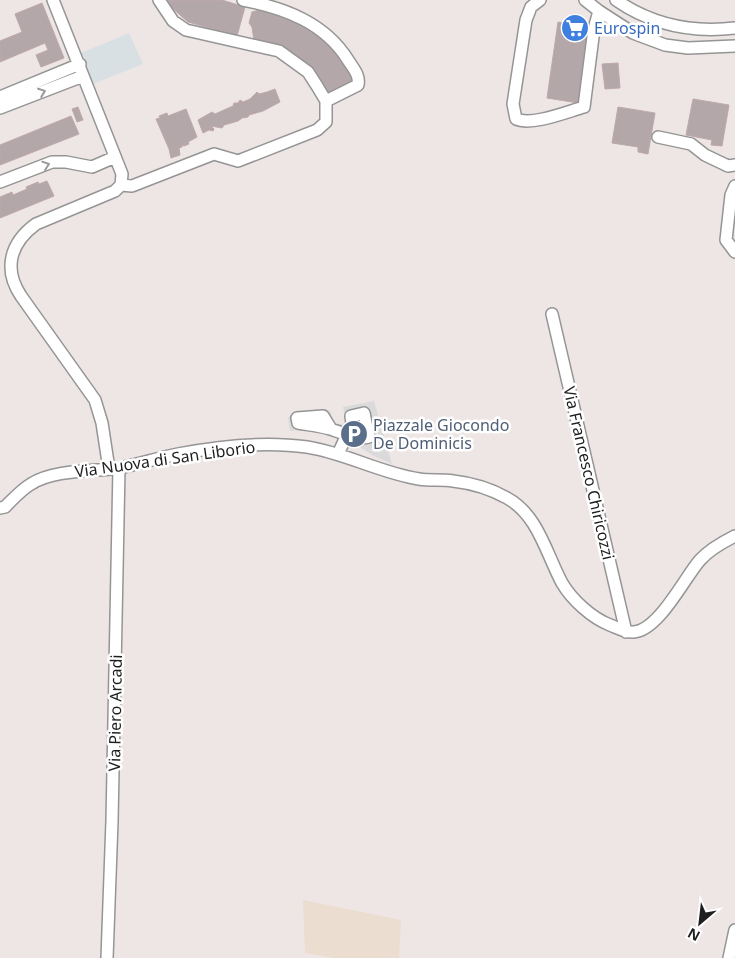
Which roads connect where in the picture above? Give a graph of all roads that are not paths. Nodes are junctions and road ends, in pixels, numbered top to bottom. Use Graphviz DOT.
graph roads {
  1 [pos="53,0"];
  2 [pos="159,0"];
  3 [pos="243,0"];
  4 [pos="540,0"];
  5 [pos="585,0"];
  6 [pos="616,0"];
  7 [pos="598,11"];
  8 [pos="735,28"];
  9 [pos="735,46"];
  10 [pos="82,70"];
  11 [pos="0,97"];
  12 [pos="326,101"];
  13 [pos="0,108"];
  14 [pos="658,137"];
  15 [pos="115,156"];
  16 [pos="735,166"];
  17 [pos="0,182"];
  18 [pos="121,185"];
  19 [pos="734,192"];
  20 [pos="735,252"];
  21 [pos="552,314"];
  22 [pos="331,429"];
  23 [pos="338,454"];
  24 [pos="114,468"];
  25 [pos="0,508"];
  26 [pos="735,536"];
  27 [pos="626,632"];
  28 [pos="735,930"];
  29 [pos="107,958"];
  30 [pos="729,958"];
  1 -- 10 [label="street"];
  2 -- 12 [label="street"];
  3 -- 12 [label="street"];
  4 -- 7 [label="street"];
  5 -- 7 [label="street"];
  6 -- 8 [label="street"];
  7 -- 9 [label="street"];
  10 -- 11 [label="street"];
  13 -- 10 [label="street, one-way"];
  10 -- 15 [label="street"];
  12 -- 18 [label="street"];
  14 -- 16 [label="street"];
  17 -- 15 [label="street, one-way"];
  15 -- 18 [label="street"];
  18 -- 24 [label="street, Via Piero Arcadi"];
  19 -- 20 [label="street"];
  21 -- 27 [label="street, Via Francesco Chiricozzi"];
  22 -- 23 [label="street"];
  23 -- 24 [label="street, Via Nuova di San Liborio"];
  23 -- 27 [label="street, Via Nuova di San Liborio"];
  24 -- 25 [label="street, Via Nuova di San Liborio"];
  24 -- 29 [label="street, Via Piero Arcadi"];
  26 -- 27 [label="street"];
  28 -- 30 [label="street"];
}
